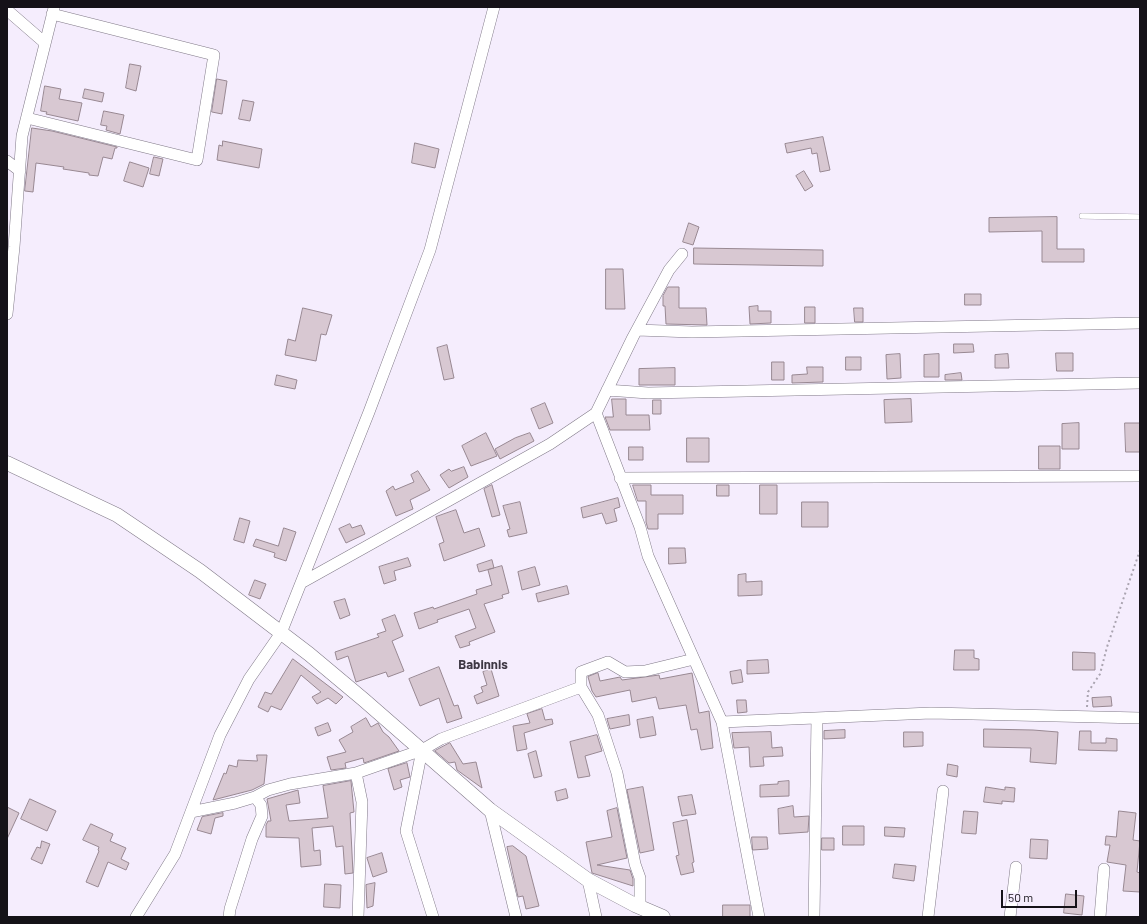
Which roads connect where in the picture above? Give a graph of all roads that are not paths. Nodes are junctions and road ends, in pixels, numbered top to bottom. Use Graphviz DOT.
graph roads {
  1 [pos="494,7"];
  2 [pos="7,10"];
  3 [pos="53,11"];
  4 [pos="45,43"];
  5 [pos="27,118"];
  6 [pos="7,160"];
  7 [pos="20,171"];
  8 [pos="1082,216"];
  9 [pos="1140,217"];
  10 [pos="682,254"];
  11 [pos="7,314"];
  12 [pos="1140,323"];
  13 [pos="637,330"];
  14 [pos="1140,383"];
  15 [pos="607,390"];
  16 [pos="596,413"];
  17 [pos="7,463"];
  18 [pos="1140,476"];
  19 [pos="620,478"];
  20 [pos="301,582"];
  21 [pos="280,633"];
  22 [pos="694,660"];
  23 [pos="581,687"];
  24 [pos="817,718"];
  25 [pos="1140,718"];
  26 [pos="722,722"];
  27 [pos="422,750"];
  28 [pos="356,773"];
  29 [pos="943,790"];
  30 [pos="255,797"];
  31 [pos="490,810"];
  32 [pos="191,812"];
  33 [pos="1016,867"];
  34 [pos="1104,868"];
  35 [pos="588,880"];
  36 [pos="640,908"];
  37 [pos="136,917"];
  38 [pos="229,917"];
  39 [pos="358,917"];
  40 [pos="433,917"];
  41 [pos="516,917"];
  42 [pos="596,917"];
  43 [pos="663,917"];
  44 [pos="759,917"];
  45 [pos="814,917"];
  46 [pos="928,917"];
  47 [pos="1010,917"];
  48 [pos="1100,917"];
  1 -- 20 [label="street"];
  2 -- 4 [label="street"];
  3 -- 4 [label="street"];
  3 -- 5 [label="street"];
  4 -- 5 [label="street"];
  5 -- 7 [label="street"];
  6 -- 7 [label="street"];
  7 -- 11 [label="street"];
  8 -- 9 [label="lane"];
  10 -- 13 [label="street"];
  12 -- 13 [label="street"];
  13 -- 15 [label="street"];
  14 -- 15 [label="street"];
  15 -- 16 [label="street"];
  16 -- 19 [label="street"];
  16 -- 20 [label="street"];
  17 -- 21 [label="street"];
  18 -- 19 [label="street"];
  19 -- 22 [label="street"];
  20 -- 21 [label="street"];
  21 -- 27 [label="street"];
  21 -- 32 [label="street"];
  22 -- 23 [label="street"];
  22 -- 26 [label="street"];
  23 -- 27 [label="street"];
  23 -- 36 [label="street"];
  24 -- 25 [label="street"];
  24 -- 26 [label="street"];
  24 -- 45 [label="street"];
  26 -- 44 [label="street"];
  27 -- 28 [label="street"];
  27 -- 31 [label="street"];
  27 -- 40 [label="street"];
  28 -- 30 [label="street"];
  28 -- 39 [label="street"];
  29 -- 46 [label="street"];
  30 -- 32 [label="street"];
  30 -- 38 [label="street"];
  31 -- 35 [label="street"];
  31 -- 41 [label="street"];
  32 -- 37 [label="street"];
  33 -- 47 [label="street"];
  34 -- 48 [label="street"];
  35 -- 36 [label="street"];
  35 -- 42 [label="street"];
  36 -- 43 [label="street"];
}
